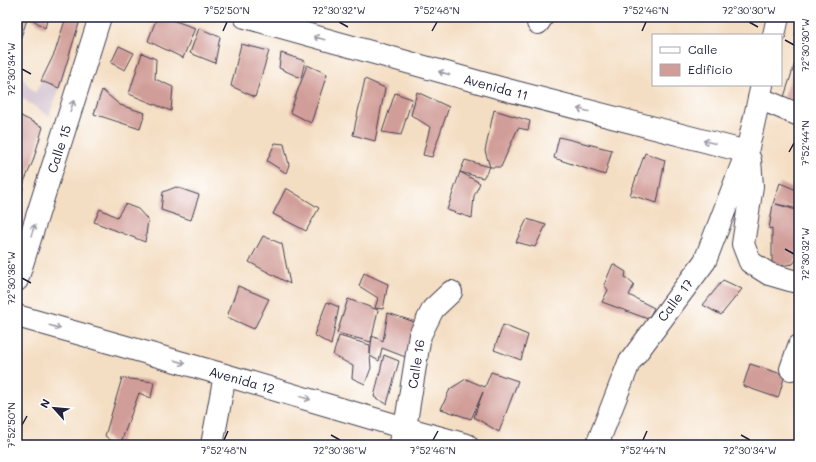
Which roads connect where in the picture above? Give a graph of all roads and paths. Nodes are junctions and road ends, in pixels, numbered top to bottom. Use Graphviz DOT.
graph roads {
  1 [pos="100,17"];
  2 [pos="246,17"];
  3 [pos="778,17"];
  4 [pos="774,34"];
  5 [pos="761,92"];
  6 [pos="799,115"];
  7 [pos="747,152"];
  8 [pos="17,280"];
  9 [pos="797,283"];
  10 [pos="451,292"];
  11 [pos="17,316"];
  12 [pos="799,346"];
  13 [pos="791,369"];
  14 [pos="225,375"];
  15 [pos="402,437"];
  16 [pos="212,445"];
  17 [pos="467,445"];
  18 [pos="597,445"];
  8 -- 1 [label="street, Calle 15, one-way"];
  7 -- 2 [label="street, Avenida 11, one-way"];
  3 -- 4 [label="street"];
  5 -- 6 [label="street"];
  5 -- 7 [label="street, Calle 17"];
  7 -- 9 [label="street, Calle 17"];
  7 -- 18 [label="street, Calle 17"];
  10 -- 15 [label="street, Calle 16"];
  11 -- 14 [label="street, Avenida 12, one-way"];
  12 -- 13 [label="street"];
  14 -- 15 [label="street, Avenida 12, one-way"];
  14 -- 16 [label="street"];
  15 -- 17 [label="street, Avenida 12"];
}
